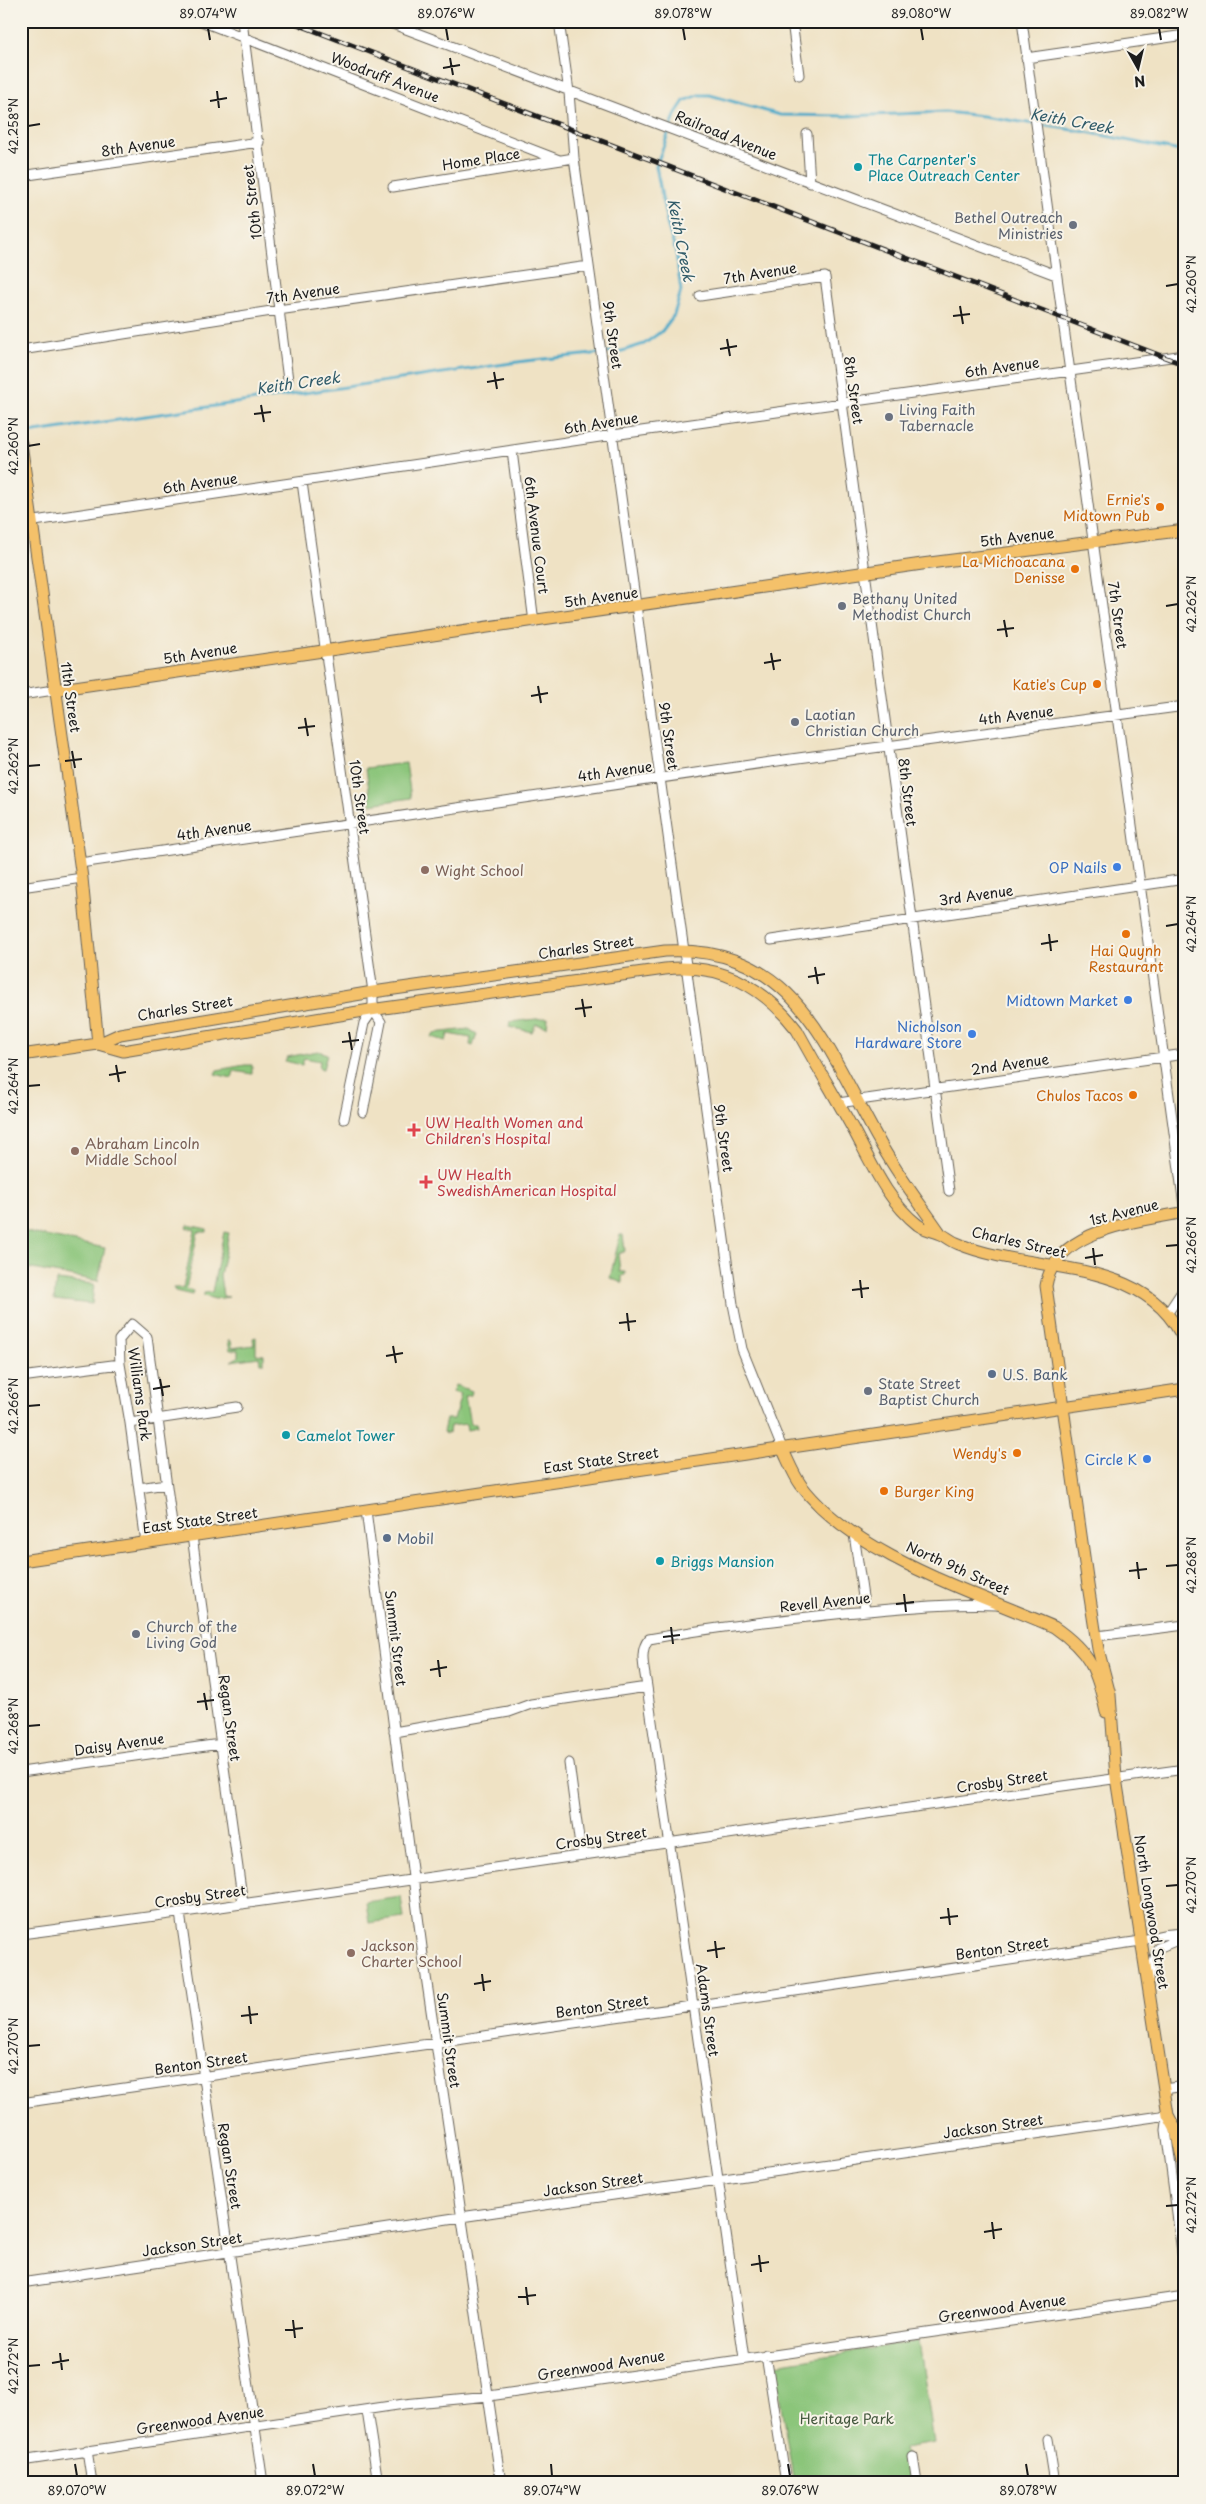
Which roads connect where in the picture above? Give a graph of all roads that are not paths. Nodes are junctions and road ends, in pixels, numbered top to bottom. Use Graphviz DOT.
graph roads {
  1 [pos="201,21"];
  2 [pos="242,21"];
  3 [pos="385,21"];
  4 [pos="560,21"];
  5 [pos="792,21"];
  6 [pos="1022,21"];
  7 [pos="1185,35"];
  8 [pos="242,37"];
  9 [pos="1026,58"];
  10 [pos="799,75"];
  11 [pos="569,92"];
  12 [pos="807,134"];
  13 [pos="258,142"];
  14 [pos="574,158"];
  15 [pos="559,160"];
  16 [pos="21,176"];
  17 [pos="810,183"];
  18 [pos="393,187"];
  19 [pos="589,266"];
  20 [pos="1056,274"];
  21 [pos="825,277"];
  22 [pos="700,296"];
  23 [pos="278,310"];
  24 [pos="21,350"];
  25 [pos="1185,355"];
  26 [pos="1071,371"];
  27 [pos="288,380"];
  28 [pos="842,402"];
  29 [pos="613,435"];
  30 [pos="22,446"];
  31 [pos="512,451"];
  32 [pos="302,482"];
  33 [pos="27,522"];
  34 [pos="1185,530"];
  35 [pos="1094,542"];
  36 [pos="866,573"];
  37 [pos="637,607"];
  38 [pos="534,622"];
  39 [pos="326,649"];
  40 [pos="54,690"];
  41 [pos="21,694"];
  42 [pos="1185,706"];
  43 [pos="1118,715"];
  44 [pos="888,746"];
  45 [pos="661,778"];
  46 [pos="349,824"];
  47 [pos="80,863"];
  48 [pos="82,878"];
  49 [pos="1185,879"];
  50 [pos="1140,885"];
  51 [pos="21,887"];
  52 [pos="911,918"];
  53 [pos="771,940"];
  54 [pos="683,951"];
  55 [pos="685,967"];
  56 [pos="373,992"];
  57 [pos="373,1010"];
  58 [pos="98,1044"];
  59 [pos="1185,1054"];
  60 [pos="21,1055"];
  61 [pos="1163,1057"];
  62 [pos="935,1089"];
  63 [pos="857,1100"];
  64 [pos="838,1103"];
  65 [pos="364,1112"];
  66 [pos="344,1119"];
  67 [pos="949,1191"];
  68 [pos="1185,1212"];
  69 [pos="941,1234"];
  70 [pos="1051,1266"];
  71 [pos="1185,1287"];
  72 [pos="1167,1314"];
  73 [pos="1185,1343"];
  74 [pos="120,1364"];
  75 [pos="21,1377"];
  76 [pos="1185,1389"];
  77 [pos="1062,1406"];
  78 [pos="237,1407"];
  79 [pos="158,1419"];
  80 [pos="130,1423"];
  81 [pos="782,1448"];
  82 [pos="166,1484"];
  83 [pos="139,1488"];
  84 [pos="366,1510"];
  85 [pos="854,1534"];
  86 [pos="192,1536"];
  87 [pos="174,1539"];
  88 [pos="146,1543"];
  89 [pos="21,1562"];
  90 [pos="1004,1606"];
  91 [pos="865,1611"];
  92 [pos="1185,1625"];
  93 [pos="1097,1636"];
  94 [pos="649,1639"];
  95 [pos="647,1687"];
  96 [pos="1107,1720"];
  97 [pos="394,1732"];
  98 [pos="220,1744"];
  99 [pos="1115,1760"];
  100 [pos="569,1763"];
  101 [pos="1185,1769"];
  102 [pos="21,1772"];
  103 [pos="1116,1778"];
  104 [pos="668,1842"];
  105 [pos="585,1854"];
  106 [pos="413,1881"];
  107 [pos="243,1904"];
  108 [pos="180,1913"];
  109 [pos="1185,1933"];
  110 [pos="21,1934"];
  111 [pos="1185,1938"];
  112 [pos="1142,1941"];
  113 [pos="1147,1984"];
  114 [pos="694,2007"];
  115 [pos="436,2044"];
  116 [pos="202,2077"];
  117 [pos="1185,2086"];
  118 [pos="1164,2089"];
  119 [pos="21,2103"];
  120 [pos="1168,2115"];
  121 [pos="1185,2173"];
  122 [pos="719,2180"];
  123 [pos="461,2217"];
  124 [pos="230,2252"];
  125 [pos="1185,2275"];
  126 [pos="21,2283"];
  127 [pos="1185,2296"];
  128 [pos="766,2355"];
  129 [pos="744,2358"];
  130 [pos="489,2396"];
  131 [pos="367,2411"];
  132 [pos="254,2426"];
  133 [pos="1048,2439"];
  134 [pos="87,2450"];
  135 [pos="913,2457"];
  136 [pos="21,2461"];
  137 [pos="92,2483"];
  138 [pos="263,2483"];
  139 [pos="378,2483"];
  140 [pos="502,2483"];
  141 [pos="786,2483"];
  142 [pos="917,2483"];
  143 [pos="1055,2483"];
  1 -- 8 [label="street, Woodruff Avenue"];
  2 -- 8 [label="street, 10th Street"];
  3 -- 11 [label="street, Railroad Avenue"];
  4 -- 11 [label="street, 9th Street"];
  5 -- 10 [label="street"];
  6 -- 9 [label="street, 7th Street"];
  7 -- 9 [label="street"];
  8 -- 13 [label="street, 10th Street"];
  8 -- 15 [label="street, Woodruff Avenue"];
  9 -- 20 [label="street, 7th Street"];
  11 -- 14 [label="street, 9th Street"];
  11 -- 17 [label="street, Railroad Avenue"];
  12 -- 17 [label="street"];
  13 -- 16 [label="street, 8th Avenue"];
  13 -- 23 [label="street, 10th Street"];
  14 -- 15 [label="street, Home Place"];
  14 -- 19 [label="street, 9th Street"];
  15 -- 18 [label="street, Home Place"];
  17 -- 20 [label="street, Railroad Avenue"];
  19 -- 23 [label="street, 7th Avenue"];
  19 -- 29 [label="street, 9th Street"];
  20 -- 26 [label="street, 7th Street"];
  21 -- 22 [label="street, 7th Avenue"];
  21 -- 28 [label="street, 8th Street"];
  23 -- 24 [label="street, 7th Avenue"];
  23 -- 27 [label="street, 10th Street"];
  25 -- 26 [label="street, 6th Avenue"];
  26 -- 28 [label="street, 6th Avenue"];
  26 -- 35 [label="street, 7th Street"];
  28 -- 29 [label="street, 6th Avenue"];
  28 -- 36 [label="street, 8th Street"];
  29 -- 31 [label="street, 6th Avenue"];
  29 -- 37 [label="street, 9th Street"];
  30 -- 33 [label="main road, 11th Street"];
  31 -- 32 [label="street, 6th Avenue"];
  31 -- 38 [label="street, 6th Avenue Court"];
  32 -- 33 [label="street, 6th Avenue"];
  32 -- 39 [label="street, 10th Street"];
  33 -- 40 [label="main road, 11th Street"];
  34 -- 35 [label="main road, 5th Avenue"];
  35 -- 36 [label="main road, 5th Avenue"];
  35 -- 43 [label="street, 7th Street"];
  36 -- 37 [label="main road, 5th Avenue"];
  36 -- 44 [label="street, 8th Street"];
  37 -- 38 [label="main road, 5th Avenue"];
  37 -- 45 [label="street, 9th Street"];
  38 -- 39 [label="main road, 5th Avenue"];
  39 -- 40 [label="main road, 5th Avenue"];
  39 -- 46 [label="street, 10th Street"];
  40 -- 41 [label="street, 5th Avenue"];
  40 -- 47 [label="main road, 11th Street"];
  42 -- 43 [label="street, 4th Avenue"];
  43 -- 44 [label="street, 4th Avenue"];
  43 -- 50 [label="street, 7th Street"];
  44 -- 45 [label="street, 4th Avenue"];
  44 -- 52 [label="street, 8th Street"];
  45 -- 46 [label="street, 4th Avenue"];
  45 -- 54 [label="street, 9th Street"];
  46 -- 47 [label="street, 4th Avenue"];
  46 -- 56 [label="street, 10th Street"];
  47 -- 48 [label="main road, 11th Street"];
  48 -- 51 [label="street"];
  48 -- 58 [label="main road, 11th Street"];
  49 -- 50 [label="street, 3rd Avenue"];
  50 -- 52 [label="street, 3rd Avenue"];
  50 -- 61 [label="street, 7th Street"];
  52 -- 53 [label="street, 3rd Avenue"];
  52 -- 62 [label="street, 8th Street"];
  54 -- 55 [label="street, 9th Street"];
  54 -- 56 [label="main road, Charles Street"];
  54 -- 63 [label="main road, Charles Street"];
  55 -- 57 [label="main road, Charles Street"];
  55 -- 64 [label="main road, Charles Street"];
  55 -- 81 [label="street, 9th Street"];
  56 -- 57 [label="street, 10th Street"];
  56 -- 58 [label="main road, Charles Street"];
  57 -- 58 [label="main road, Charles Street"];
  57 -- 65 [label="street, 10th Street"];
  57 -- 66 [label="street"];
  58 -- 60 [label="main road, Charles Street"];
  59 -- 61 [label="street, 2nd Avenue"];
  61 -- 62 [label="street, 2nd Avenue"];
  61 -- 68 [label="street, 7th Street"];
  62 -- 63 [label="street, 2nd Avenue"];
  62 -- 67 [label="street, 8th Street"];
  63 -- 64 [label="street, 2nd Avenue"];
  63 -- 69 [label="main road, Charles Street"];
  64 -- 69 [label="main road, Charles Street"];
  68 -- 70 [label="main road, 1st Avenue"];
  69 -- 70 [label="main road, Charles Street"];
  70 -- 72 [label="main road, Charles Street"];
  70 -- 77 [label="main road, North Longwood Street"];
  71 -- 72 [label="street"];
  72 -- 73 [label="main road, Charles Street"];
  74 -- 75 [label="street"];
  74 -- 79 [label="street, Williams Park"];
  74 -- 80 [label="street, Williams Park"];
  76 -- 77 [label="main road, East State Street"];
  77 -- 81 [label="main road, East State Street"];
  77 -- 93 [label="main road, North Longwood Street"];
  78 -- 79 [label="street"];
  79 -- 80 [label="street"];
  79 -- 82 [label="street, Williams Park"];
  80 -- 83 [label="street, Williams Park"];
  81 -- 84 [label="main road, East State Street"];
  81 -- 85 [label="main road, North 9th Street"];
  82 -- 83 [label="street"];
  82 -- 87 [label="street, Williams Park"];
  83 -- 88 [label="street, Williams Park"];
  84 -- 86 [label="main road, East State Street"];
  84 -- 97 [label="street, Summit Street"];
  85 -- 90 [label="main road, North 9th Street"];
  85 -- 91 [label="street"];
  86 -- 87 [label="main road, East State Street"];
  86 -- 98 [label="street, Regan Street"];
  87 -- 88 [label="main road, East State Street"];
  88 -- 89 [label="main road, East State Street"];
  90 -- 91 [label="street, Revell Avenue"];
  90 -- 96 [label="main road, North 9th Street"];
  91 -- 94 [label="street, Revell Avenue"];
  92 -- 93 [label="street"];
  93 -- 99 [label="main road, North Longwood Street"];
  94 -- 95 [label="street, Adams Street"];
  95 -- 97 [label="street"];
  95 -- 104 [label="street, Adams Street"];
  96 -- 99 [label="main road, North Longwood Street"];
  97 -- 106 [label="street, Summit Street"];
  98 -- 102 [label="street, Daisy Avenue"];
  98 -- 107 [label="street, Regan Street"];
  99 -- 103 [label="main road, North Longwood Street"];
  100 -- 105 [label="street"];
  101 -- 103 [label="street, Crosby Street"];
  103 -- 104 [label="street, Crosby Street"];
  103 -- 112 [label="main road, North Longwood Street"];
  104 -- 105 [label="street, Crosby Street"];
  104 -- 114 [label="street, Adams Street"];
  105 -- 106 [label="street, Crosby Street"];
  106 -- 107 [label="street, Crosby Street"];
  106 -- 115 [label="street, Summit Street"];
  107 -- 108 [label="street, Crosby Street"];
  108 -- 110 [label="street, Crosby Street"];
  108 -- 116 [label="street, Regan Street"];
  109 -- 112 [label="street, Benton Street"];
  111 -- 113 [label="street"];
  112 -- 113 [label="main road, North Longwood Street"];
  112 -- 114 [label="street, Benton Street"];
  113 -- 118 [label="main road, North Longwood Street"];
  114 -- 115 [label="street, Benton Street"];
  114 -- 122 [label="street, Adams Street"];
  115 -- 116 [label="street, Benton Street"];
  115 -- 123 [label="street, Summit Street"];
  116 -- 119 [label="street, Benton Street"];
  116 -- 124 [label="street, Regan Street"];
  117 -- 118 [label="street"];
  118 -- 120 [label="main road, North Longwood Street"];
  120 -- 121 [label="main road"];
  120 -- 122 [label="street, Jackson Street"];
  120 -- 125 [label="street, North Longwood Street"];
  122 -- 123 [label="street, Jackson Street"];
  122 -- 129 [label="street, Adams Street"];
  123 -- 124 [label="street, Jackson Street"];
  123 -- 130 [label="street, Summit Street"];
  124 -- 126 [label="street, Jackson Street"];
  124 -- 132 [label="street, Regan Street"];
  127 -- 128 [label="street, Greenwood Avenue"];
  128 -- 129 [label="street, Greenwood Avenue"];
  128 -- 141 [label="street"];
  129 -- 130 [label="street, Greenwood Avenue"];
  130 -- 131 [label="street, Greenwood Avenue"];
  130 -- 140 [label="street, Summit Street"];
  131 -- 132 [label="street, Greenwood Avenue"];
  131 -- 139 [label="street"];
  132 -- 134 [label="street, Greenwood Avenue"];
  132 -- 138 [label="street, Regan Street"];
  133 -- 143 [label="street"];
  134 -- 136 [label="street, Greenwood Avenue"];
  134 -- 137 [label="street"];
  135 -- 142 [label="street"];
}
